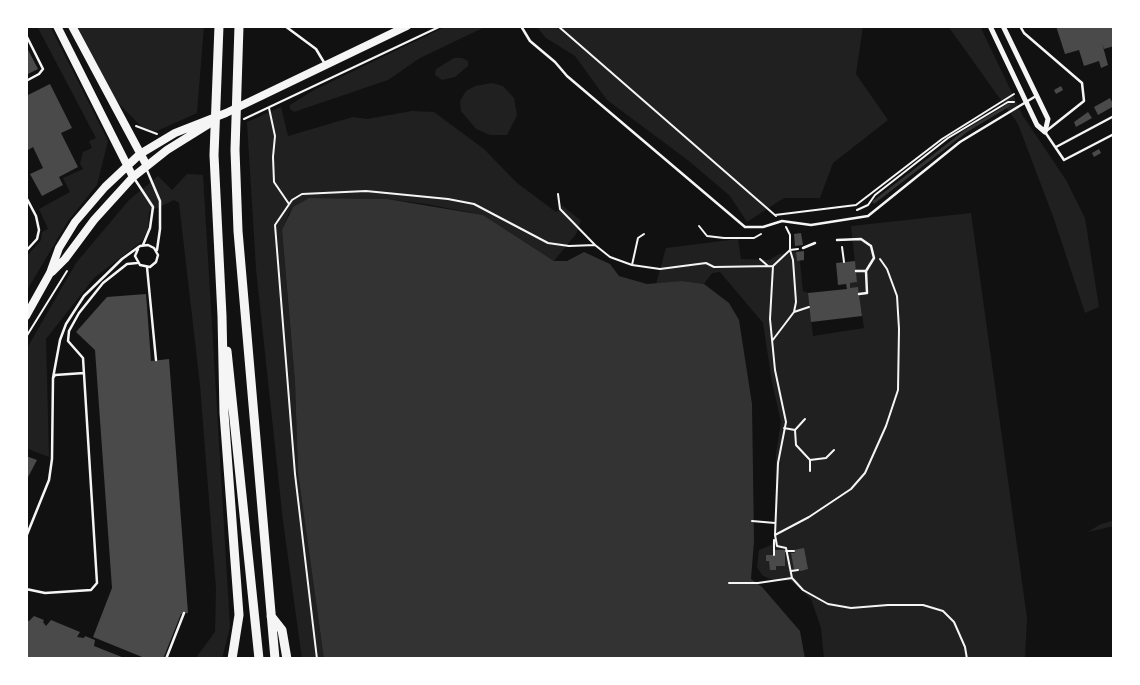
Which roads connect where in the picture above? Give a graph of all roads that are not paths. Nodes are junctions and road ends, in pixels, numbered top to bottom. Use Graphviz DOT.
graph roads {
  1 [pos="57,26"];
  2 [pos="72,26"];
  3 [pos="219,26"];
  4 [pos="239,26"];
  5 [pos="285,26"];
  6 [pos="407,26"];
  7 [pos="521,26"];
  8 [pos="990,26"];
  9 [pos="1003,26"];
  10 [pos="1020,26"];
  11 [pos="26,35"];
  12 [pos="325,65"];
  13 [pos="26,81"];
  14 [pos="1036,96"];
  15 [pos="1026,101"];
  16 [pos="226,113"];
  17 [pos="1114,116"];
  18 [pos="1045,132"];
  19 [pos="1114,134"];
  20 [pos="1056,147"];
  21 [pos="140,154"];
  22 [pos="126,166"];
  23 [pos="146,167"];
  24 [pos="133,177"];
  25 [pos="26,196"];
  26 [pos="837,240"];
  27 [pos="815,244"];
  28 [pos="143,246"];
  29 [pos="803,248"];
  30 [pos="138,249"];
  31 [pos="26,251"];
  32 [pos="156,251"];
  33 [pos="137,263"];
  34 [pos="147,267"];
  35 [pos="866,271"];
  36 [pos="856,272"];
  37 [pos="50,273"];
  38 [pos="859,294"];
  39 [pos="26,316"];
  40 [pos="222,316"];
  41 [pos="156,360"];
  42 [pos="84,373"];
  43 [pos="53,378"];
  44 [pos="26,536"];
  45 [pos="26,589"];
  46 [pos="184,614"];
  47 [pos="271,616"];
  48 [pos="166,659"];
  49 [pos="232,659"];
  50 [pos="259,659"];
  51 [pos="275,659"];
  52 [pos="287,659"];
  1 -- 22 [label="main road"];
  2 -- 21 [label="main road"];
  3 -- 40 [label="highway"];
  4 -- 47 [label="highway"];
  5 -- 12 [label="lane"];
  6 -- 12 [label="main road"];
  7 -- 15 [label="lane"];
  8 -- 15 [label="street"];
  9 -- 14 [label="street"];
  10 -- 18 [label="lane"];
  11 -- 13 [label="lane"];
  12 -- 16 [label="main road"];
  14 -- 15 [label="lane"];
  14 -- 18 [label="street"];
  15 -- 18 [label="street"];
  16 -- 21 [label="main road"];
  16 -- 23 [label="main road"];
  17 -- 20 [label="lane"];
  18 -- 20 [label="lane"];
  19 -- 20 [label="lane"];
  21 -- 22 [label="main road"];
  21 -- 23 [label="main road"];
  22 -- 24 [label="main road"];
  22 -- 37 [label="main road"];
  23 -- 24 [label="main road"];
  23 -- 32 [label="lane"];
  24 -- 28 [label="lane"];
  24 -- 37 [label="main road"];
  25 -- 31 [label="lane"];
  26 -- 35 [label="lane"];
  27 -- 29 [label="lane"];
  28 -- 30 [label="lane"];
  28 -- 32 [label="lane"];
  30 -- 33 [label="lane"];
  30 -- 43 [label="lane"];
  32 -- 34 [label="lane"];
  33 -- 34 [label="lane"];
  33 -- 42 [label="lane"];
  34 -- 41 [label="lane"];
  35 -- 36 [label="lane"];
  35 -- 38 [label="lane"];
  37 -- 39 [label="main road"];
  40 -- 49 [label="highway"];
  40 -- 50 [label="highway"];
  42 -- 43 [label="lane"];
  42 -- 45 [label="lane"];
  43 -- 44 [label="lane"];
  46 -- 48 [label="lane"];
  47 -- 51 [label="highway"];
  47 -- 52 [label="highway"];
}
